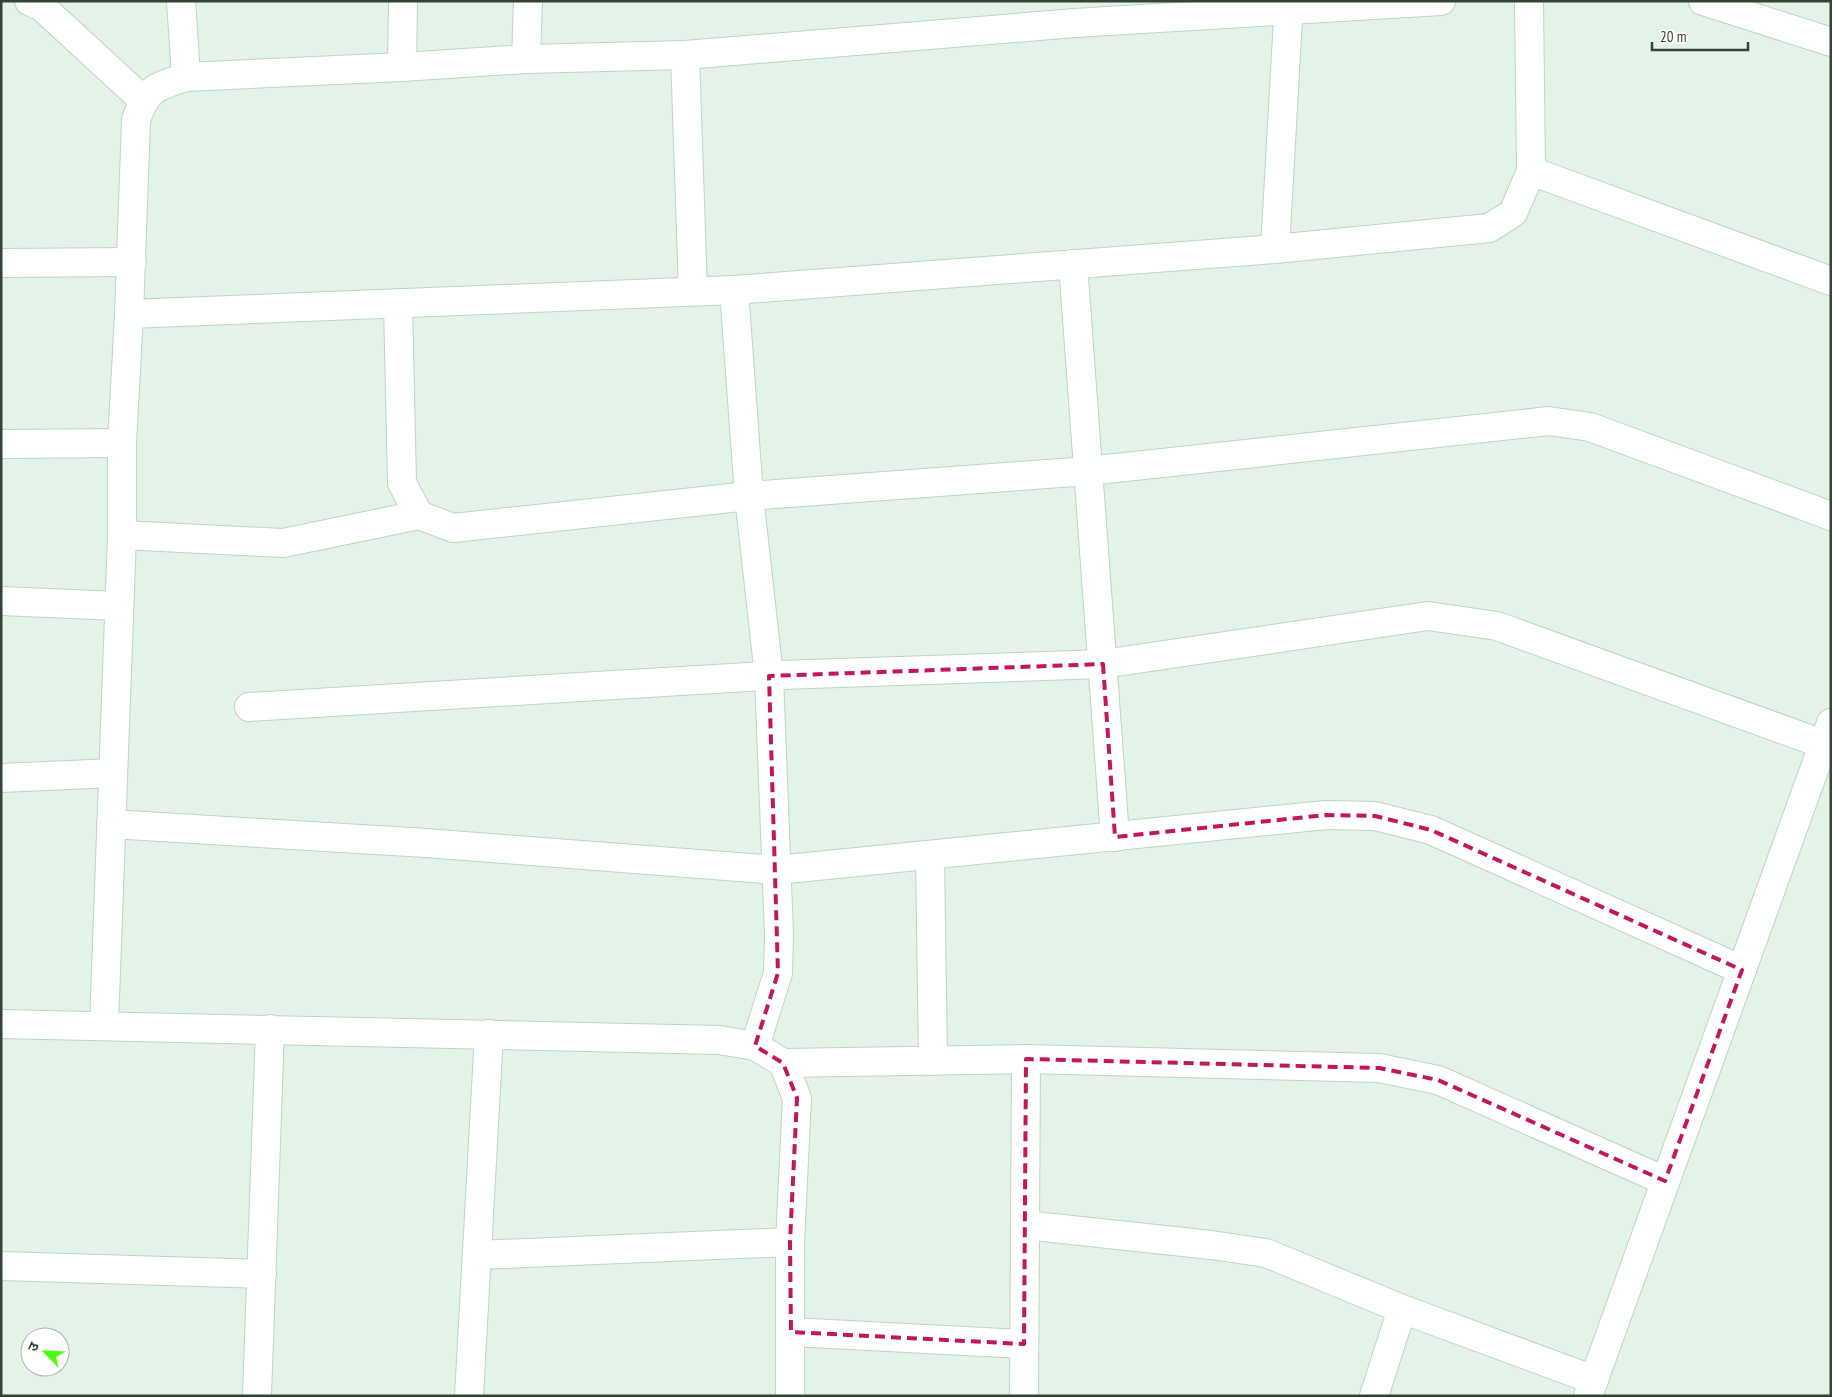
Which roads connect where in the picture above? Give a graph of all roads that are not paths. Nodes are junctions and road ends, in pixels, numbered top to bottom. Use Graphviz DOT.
graph roads {
  1 [pos="29,1"];
  2 [pos="181,1"];
  3 [pos="404,1"];
  4 [pos="528,1"];
  5 [pos="1440,1"];
  6 [pos="1529,1"];
  7 [pos="1703,1"];
  8 [pos="1289,6"];
  9 [pos="1076,12"];
  10 [pos="1831,42"];
  11 [pos="685,55"];
  12 [pos="526,58"];
  13 [pos="402,67"];
  14 [pos="186,77"];
  15 [pos="143,100"];
  16 [pos="1530,171"];
  17 [pos="1276,249"];
  18 [pos="132,262"];
  19 [pos="1,263"];
  20 [pos="1073,264"];
  21 [pos="1831,281"];
  22 [pos="734,290"];
  23 [pos="693,291"];
  24 [pos="398,303"];
  25 [pos="129,314"];
  26 [pos="122,443"];
  27 [pos="1,444"];
  28 [pos="1088,471"];
  29 [pos="749,496"];
  30 [pos="419,515"];
  31 [pos="1831,516"];
  32 [pos="122,535"];
  33 [pos="1,601"];
  34 [pos="119,606"];
  35 [pos="1102,664"];
  36 [pos="769,676"];
  37 [pos="249,707"];
  38 [pos="1828,738"];
  39 [pos="113,773"];
  40 [pos="1,778"];
  41 [pos="112,824"];
  42 [pos="1115,837"];
  43 [pos="930,855"];
  44 [pos="777,870"];
  45 [pos="1742,970"];
  46 [pos="1,1024"];
  47 [pos="104,1025"];
  48 [pos="270,1029"];
  49 [pos="489,1034"];
  50 [pos="754,1046"];
  51 [pos="1026,1059"];
  52 [pos="933,1061"];
  53 [pos="783,1063"];
  54 [pos="1665,1181"];
  55 [pos="1025,1225"];
  56 [pos="790,1242"];
  57 [pos="477,1255"];
  58 [pos="1,1266"];
  59 [pos="262,1274"];
  60 [pos="1402,1309"];
  61 [pos="791,1332"];
  62 [pos="1024,1344"];
  63 [pos="1591,1388"];
  64 [pos="257,1396"];
  65 [pos="469,1396"];
  66 [pos="790,1396"];
  67 [pos="1024,1396"];
  68 [pos="1374,1396"];
  1 -- 15 [label="street"];
  2 -- 14 [label="street"];
  3 -- 13 [label="street"];
  4 -- 12 [label="street"];
  5 -- 8 [label="street"];
  6 -- 16 [label="street"];
  7 -- 10 [label="street"];
  8 -- 9 [label="street"];
  8 -- 17 [label="street"];
  9 -- 11 [label="street"];
  11 -- 12 [label="street"];
  11 -- 23 [label="street"];
  12 -- 13 [label="street"];
  13 -- 14 [label="street"];
  14 -- 15 [label="street"];
  15 -- 18 [label="street"];
  16 -- 17 [label="street"];
  16 -- 21 [label="street"];
  17 -- 20 [label="street"];
  18 -- 19 [label="street"];
  18 -- 25 [label="street"];
  20 -- 22 [label="street"];
  20 -- 28 [label="street"];
  22 -- 23 [label="street"];
  22 -- 29 [label="street"];
  23 -- 24 [label="street"];
  24 -- 25 [label="street"];
  24 -- 30 [label="street"];
  25 -- 26 [label="street"];
  26 -- 27 [label="street"];
  26 -- 32 [label="street"];
  28 -- 29 [label="street"];
  28 -- 31 [label="street"];
  28 -- 35 [label="street"];
  29 -- 30 [label="street"];
  29 -- 36 [label="street"];
  30 -- 32 [label="street"];
  32 -- 34 [label="street"];
  33 -- 34 [label="street"];
  34 -- 39 [label="street"];
  35 -- 36 [label="street"];
  35 -- 38 [label="street"];
  35 -- 42 [label="street"];
  36 -- 37 [label="street"];
  36 -- 44 [label="street"];
  38 -- 45 [label="street"];
  39 -- 40 [label="street"];
  39 -- 41 [label="street"];
  41 -- 44 [label="street"];
  41 -- 47 [label="street"];
  42 -- 43 [label="street"];
  42 -- 45 [label="street"];
  43 -- 44 [label="street"];
  43 -- 52 [label="street"];
  44 -- 50 [label="street"];
  45 -- 54 [label="street"];
  46 -- 47 [label="street"];
  47 -- 48 [label="street"];
  48 -- 49 [label="street"];
  48 -- 59 [label="street"];
  49 -- 50 [label="street"];
  49 -- 57 [label="street"];
  50 -- 53 [label="street"];
  51 -- 52 [label="street"];
  51 -- 54 [label="street"];
  51 -- 55 [label="street"];
  52 -- 53 [label="street"];
  53 -- 56 [label="street"];
  54 -- 63 [label="street"];
  55 -- 60 [label="street"];
  55 -- 62 [label="street"];
  56 -- 57 [label="street"];
  56 -- 61 [label="street"];
  57 -- 65 [label="street"];
  58 -- 59 [label="street"];
  59 -- 64 [label="street"];
  60 -- 63 [label="street"];
  60 -- 68 [label="street"];
  61 -- 62 [label="street"];
  61 -- 66 [label="street"];
  62 -- 67 [label="street"];
}
